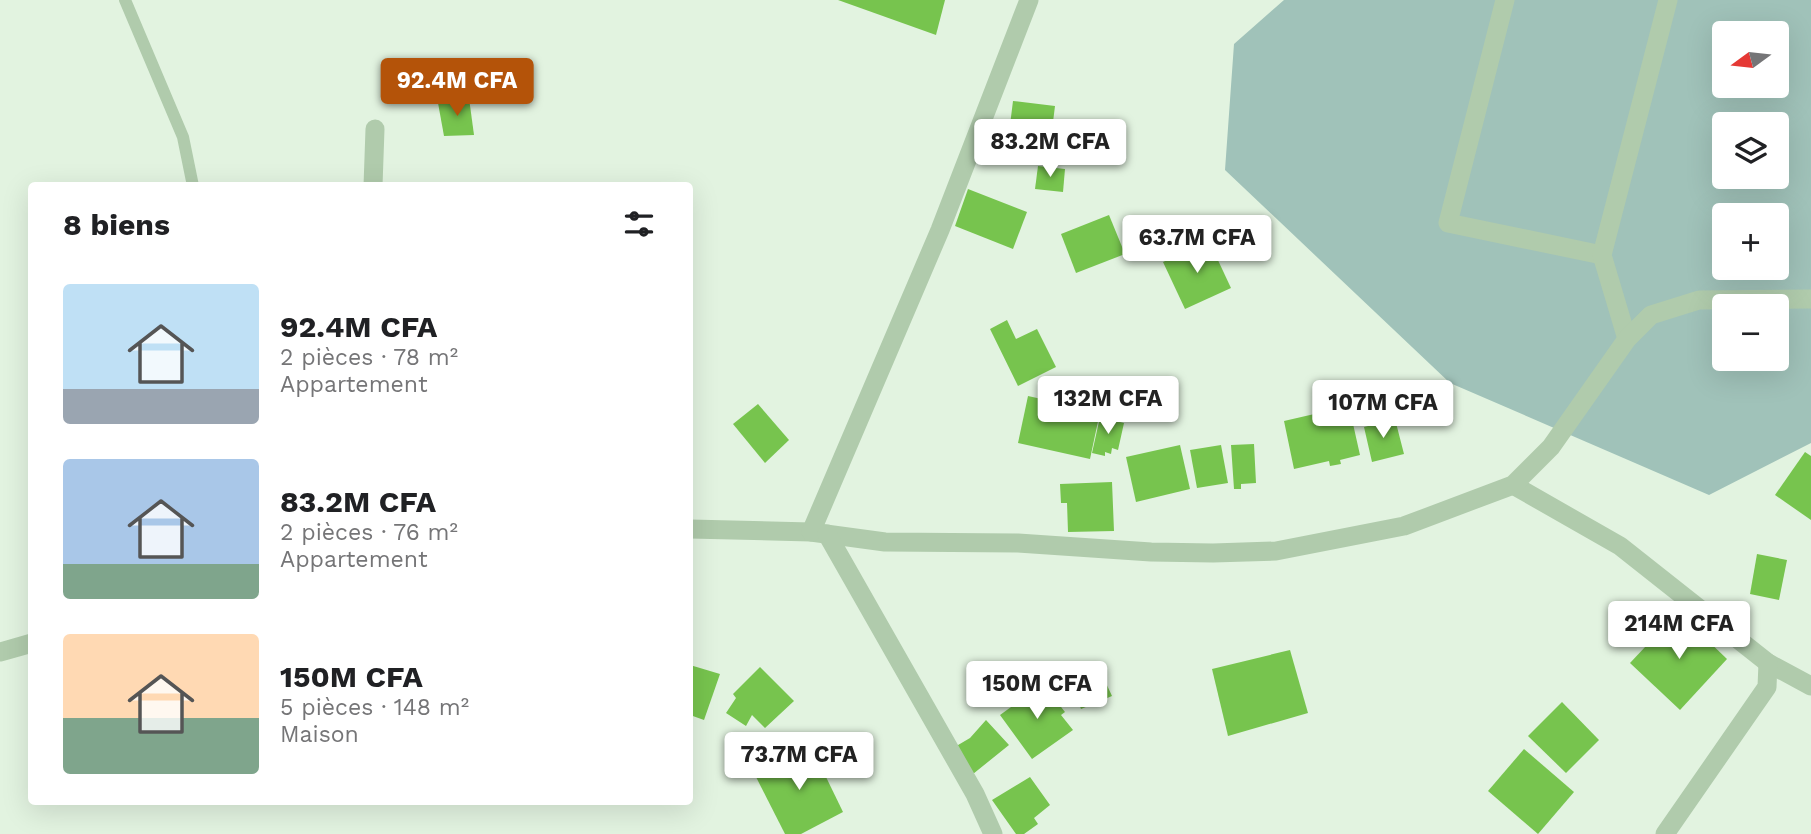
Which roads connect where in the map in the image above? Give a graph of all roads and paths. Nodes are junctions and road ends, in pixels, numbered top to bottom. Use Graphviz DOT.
graph roads {
  1 [pos="125,0"];
  2 [pos="1029,0"];
  3 [pos="1505,0"];
  4 [pos="1668,0"];
  5 [pos="375,130"];
  6 [pos="192,182"];
  7 [pos="373,182"];
  8 [pos="1602,255"];
  9 [pos="1811,299"];
  10 [pos="1627,339"];
  11 [pos="1513,485"];
  12 [pos="693,529"];
  13 [pos="819,533"];
  14 [pos="28,644"];
  15 [pos="0,652"];
  16 [pos="1768,663"];
  17 [pos="1811,686"];
  18 [pos="993,834"];
  19 [pos="1665,834"];
  1 -- 6 [label="lane"];
  2 -- 13 [label="street"];
  3 -- 8 [label="street"];
  4 -- 8 [label="street"];
  5 -- 7 [label="street"];
  8 -- 10 [label="street"];
  9 -- 10 [label="street"];
  10 -- 11 [label="street"];
  11 -- 13 [label="street"];
  11 -- 16 [label="street"];
  12 -- 13 [label="street"];
  13 -- 18 [label="street"];
  14 -- 15 [label="street"];
  16 -- 17 [label="street"];
  16 -- 19 [label="street"];
}
